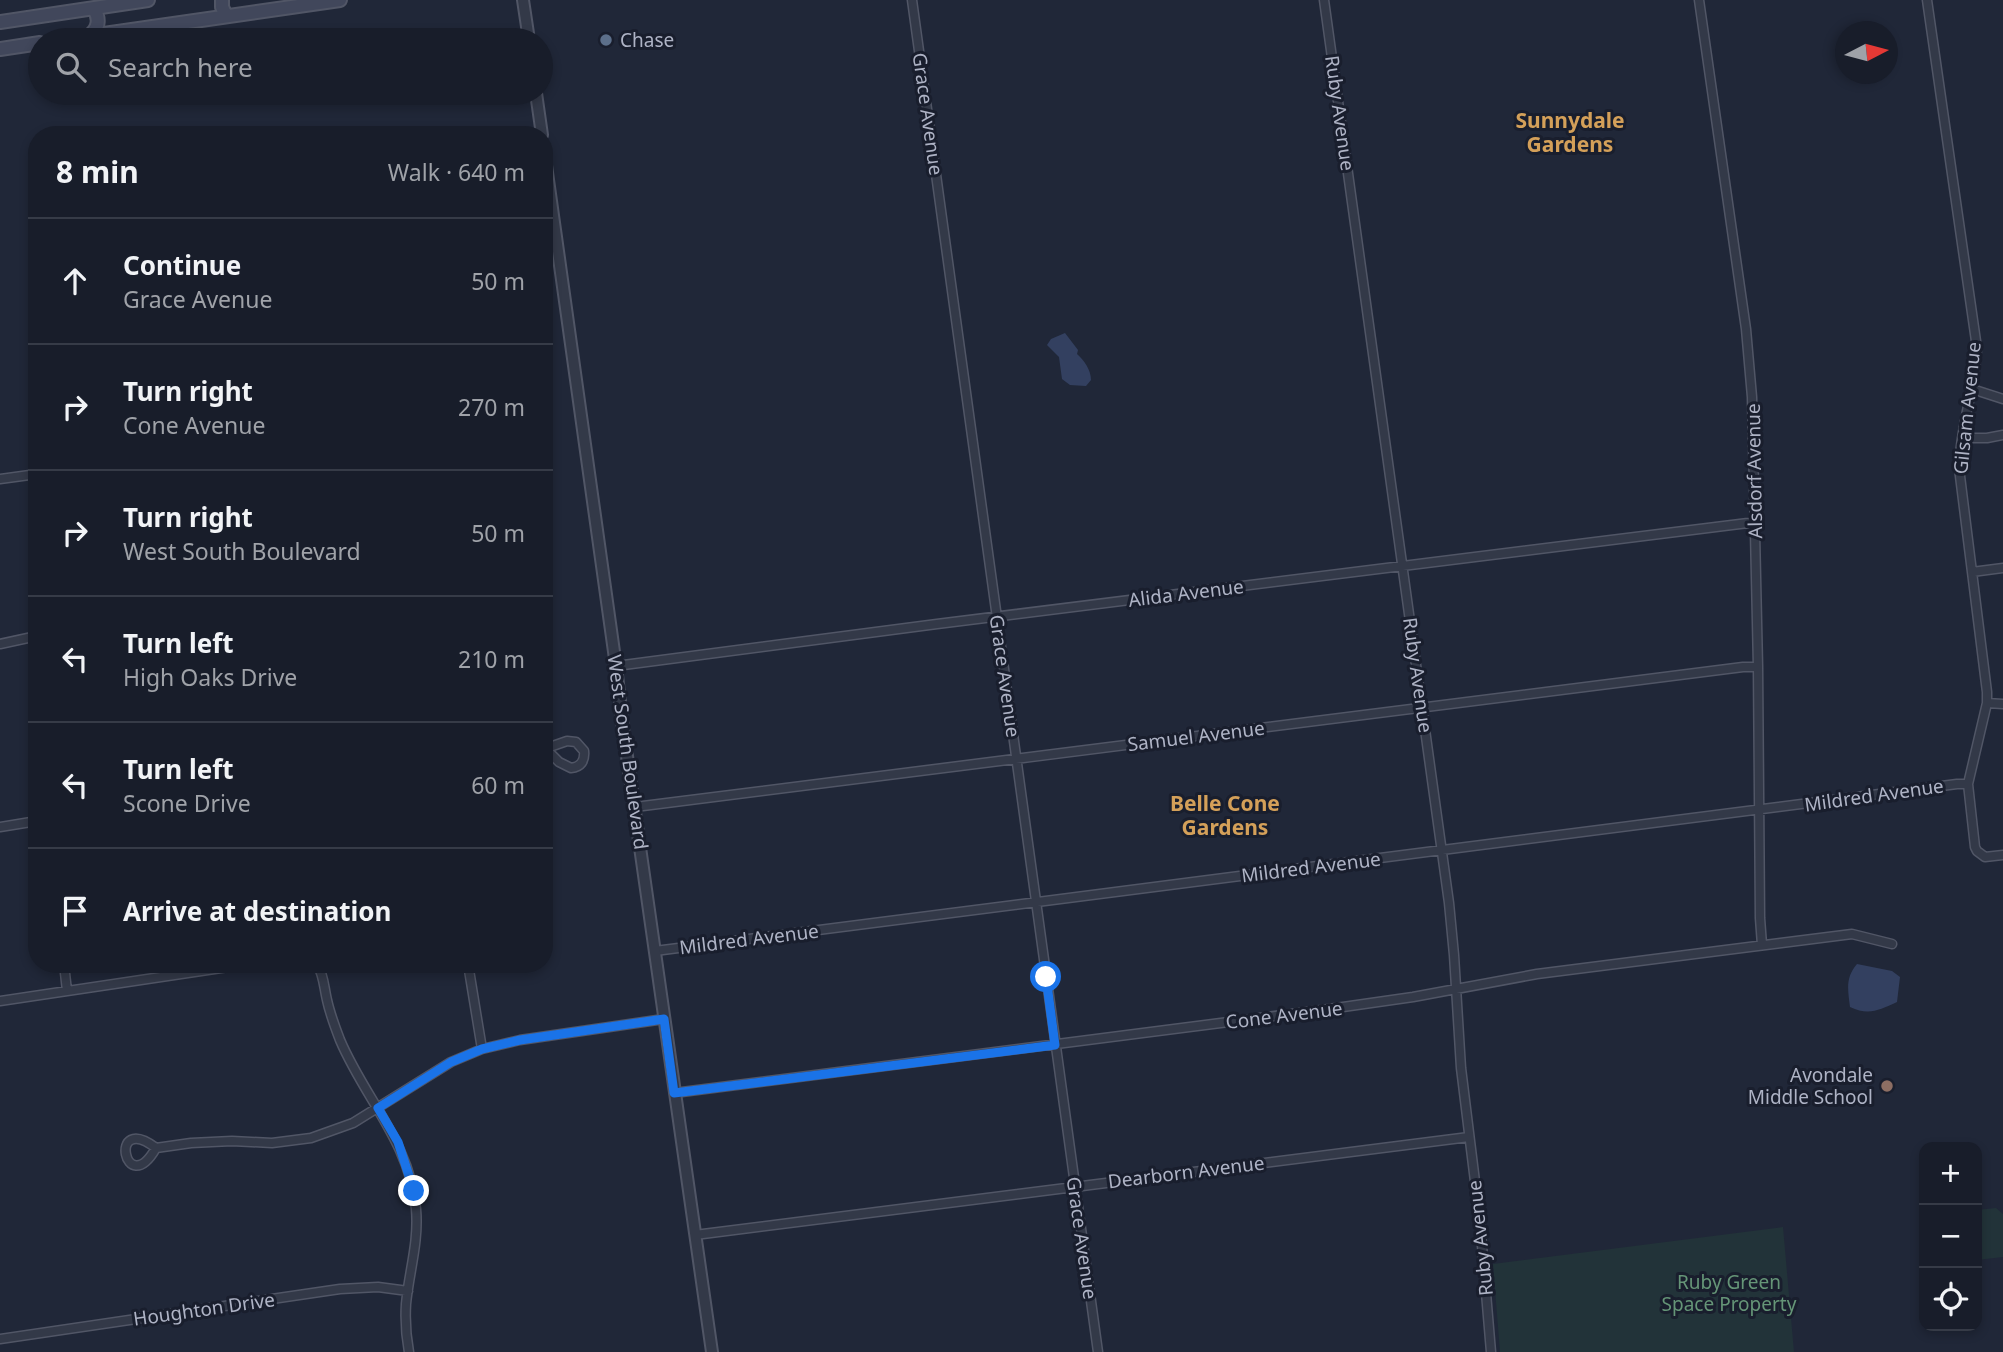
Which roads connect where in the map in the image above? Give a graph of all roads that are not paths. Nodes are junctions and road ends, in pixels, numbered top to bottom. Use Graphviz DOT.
graph roads {
  1 [pos="148,0"];
  2 [pos="222,0"];
  3 [pos="341,0"];
  4 [pos="523,0"];
  5 [pos="912,0"];
  6 [pos="1324,0"];
  7 [pos="1699,0"];
  8 [pos="1927,0"];
  9 [pos="94,9"];
  10 [pos="226,16"];
  11 [pos="0,22"];
  12 [pos="96,28"];
  13 [pos="144,28"];
  14 [pos="527,28"];
  15 [pos="28,45"];
  16 [pos="0,49"];
  17 [pos="538,105"];
  18 [pos="541,126"];
  19 [pos="553,215"];
  20 [pos="1972,389"];
  21 [pos="2003,399"];
  22 [pos="2003,435"];
  23 [pos="1962,438"];
  24 [pos="28,475"];
  25 [pos="0,479"];
  26 [pos="1756,522"];
  27 [pos="1403,565"];
  28 [pos="2003,568"];
  29 [pos="1972,572"];
  30 [pos="997,617"];
  31 [pos="28,638"];
  32 [pos="0,644"];
  33 [pos="616,666"];
  34 [pos="1758,667"];
  35 [pos="1987,703"];
  36 [pos="2003,704"];
  37 [pos="1422,708"];
  38 [pos="553,746"];
  39 [pos="553,755"];
  40 [pos="1017,759"];
  41 [pos="1968,784"];
  42 [pos="635,807"];
  43 [pos="1760,810"];
  44 [pos="28,822"];
  45 [pos="0,827"];
  46 [pos="1442,850"];
  47 [pos="2003,855"];
  48 [pos="1037,902"];
  49 [pos="1892,944"];
  50 [pos="1762,945"];
  51 [pos="655,951"];
  52 [pos="65,973"];
  53 [pos="188,973"];
  54 [pos="321,973"];
  55 [pos="469,973"];
  56 [pos="1456,989"];
  57 [pos="67,991"];
  58 [pos="0,1001"];
  59 [pos="664,1019"];
  60 [pos="1055,1045"];
  61 [pos="482,1049"];
  62 [pos="674,1093"];
  63 [pos="378,1108"];
  64 [pos="1469,1137"];
  65 [pos="156,1148"];
  66 [pos="1075,1186"];
  67 [pos="695,1235"];
  68 [pos="408,1291"];
  69 [pos="0,1339"];
  70 [pos="409,1352"];
  71 [pos="712,1352"];
  72 [pos="1098,1352"];
  73 [pos="1491,1352"];
  1 -- 9 [label="main road"];
  2 -- 10 [label="main road"];
  3 -- 10 [label="main road"];
  4 -- 14 [label="street"];
  5 -- 30 [label="street, Grace Avenue"];
  6 -- 27 [label="street, Ruby Avenue"];
  7 -- 26 [label="street, Alsdorf Avenue"];
  8 -- 20 [label="street, Gilsam Avenue"];
  9 -- 11 [label="main road"];
  9 -- 12 [label="main road"];
  10 -- 13 [label="main road"];
  15 -- 16 [label="main road"];
  17 -- 18 [label="street"];
  19 -- 33 [label="street, West South Boulevard"];
  20 -- 21 [label="street"];
  20 -- 23 [label="street, Gilsam Avenue"];
  22 -- 23 [label="street"];
  23 -- 29 [label="street, Gilsam Avenue"];
  24 -- 25 [label="street"];
  26 -- 27 [label="street, Alida Avenue"];
  26 -- 34 [label="street, Alsdorf Avenue"];
  27 -- 30 [label="street, Alida Avenue"];
  27 -- 37 [label="street, Ruby Avenue"];
  28 -- 29 [label="street"];
  29 -- 35 [label="street, Gilsam Avenue"];
  30 -- 33 [label="street, Alida Avenue"];
  30 -- 40 [label="street, Grace Avenue"];
  31 -- 32 [label="street"];
  33 -- 42 [label="street, West South Boulevard"];
  34 -- 37 [label="street, Samuel Avenue"];
  34 -- 43 [label="street, Alsdorf Avenue"];
  35 -- 36 [label="street"];
  35 -- 41 [label="street, Gilsam Avenue"];
  37 -- 40 [label="street, Samuel Avenue"];
  37 -- 46 [label="street, Ruby Avenue"];
  38 -- 39 [label="street"];
  40 -- 42 [label="street, Samuel Avenue"];
  40 -- 48 [label="street, Grace Avenue"];
  41 -- 43 [label="street, Mildred Avenue"];
  41 -- 47 [label="street, Gilsam Avenue"];
  42 -- 51 [label="street, West South Boulevard"];
  43 -- 46 [label="street, Mildred Avenue"];
  43 -- 50 [label="street, Alsdorf Avenue"];
  44 -- 45 [label="street"];
  46 -- 48 [label="street, Mildred Avenue"];
  46 -- 56 [label="street, Ruby Avenue"];
  48 -- 51 [label="street, Mildred Avenue"];
  48 -- 60 [label="street, Grace Avenue"];
  49 -- 50 [label="street, Cone Avenue"];
  50 -- 56 [label="street, Cone Avenue"];
  51 -- 59 [label="street, West South Boulevard"];
  52 -- 57 [label="street"];
  53 -- 57 [label="street"];
  54 -- 63 [label="street"];
  55 -- 61 [label="street"];
  56 -- 60 [label="street, Cone Avenue"];
  56 -- 64 [label="street, Ruby Avenue"];
  57 -- 58 [label="street"];
  59 -- 61 [label="street"];
  59 -- 62 [label="street, West South Boulevard"];
  60 -- 62 [label="street, Cone Avenue"];
  60 -- 66 [label="street, Grace Avenue"];
  61 -- 63 [label="street"];
  62 -- 67 [label="street, West South Boulevard"];
  63 -- 65 [label="street"];
  63 -- 68 [label="street"];
  64 -- 66 [label="street, Dearborn Avenue"];
  64 -- 73 [label="street, Ruby Avenue"];
  66 -- 67 [label="street, Dearborn Avenue"];
  66 -- 72 [label="street, Grace Avenue"];
  67 -- 71 [label="street, West South Boulevard"];
  68 -- 69 [label="street, Houghton Drive"];
  68 -- 70 [label="street"];
}
